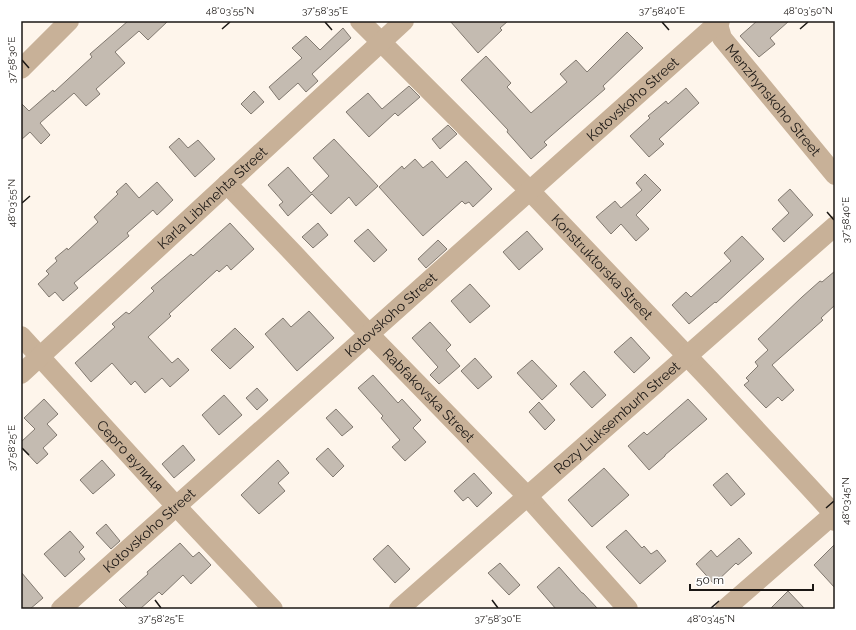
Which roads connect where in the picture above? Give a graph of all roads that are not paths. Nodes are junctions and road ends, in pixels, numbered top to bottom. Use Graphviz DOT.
graph roads {
  1 [pos="69,21"];
  2 [pos="360,21"];
  3 [pos="404,21"];
  4 [pos="719,21"];
  5 [pos="381,42"];
  6 [pos="21,68"];
  7 [pos="835,175"];
  8 [pos="227,184"];
  9 [pos="530,191"];
  10 [pos="835,226"];
  11 [pos="369,334"];
  12 [pos="21,336"];
  13 [pos="40,356"];
  14 [pos="687,356"];
  15 [pos="21,374"];
  16 [pos="527,496"];
  17 [pos="176,506"];
  18 [pos="835,516"];
  19 [pos="61,609"];
  20 [pos="273,609"];
  21 [pos="399,609"];
  22 [pos="628,609"];
  23 [pos="725,609"];
  1 -- 6 [label="street"];
  2 -- 5 [label="street, Konstruktorska Street"];
  3 -- 5 [label="street, Karla Libknehta Street"];
  4 -- 7 [label="street, Menzhynskoho Street"];
  4 -- 9 [label="street, Kotovskoho Street"];
  5 -- 8 [label="street, Karla Libknehta Street"];
  5 -- 9 [label="street, Konstruktorska Street"];
  8 -- 11 [label="street, Rabfakovska Street"];
  8 -- 13 [label="street, Karla Libknehta Street"];
  9 -- 11 [label="street, Kotovskoho Street"];
  9 -- 14 [label="street, Konstruktorska Street"];
  10 -- 14 [label="street, Rozy Liuksemburh Street"];
  11 -- 16 [label="street, Rabfakovska Street"];
  11 -- 17 [label="street, Kotovskoho Street"];
  12 -- 13 [label="street, Серго вулиця"];
  13 -- 15 [label="street, Karla Libknehta Street"];
  13 -- 17 [label="street, Серго вулиця"];
  14 -- 16 [label="street, Rozy Liuksemburh Street"];
  14 -- 18 [label="street, Konstruktorska Street"];
  16 -- 21 [label="street, Rozy Liuksemburh Street"];
  16 -- 22 [label="street, Rabfakovska Street"];
  17 -- 19 [label="street, Kotovskoho Street"];
  17 -- 20 [label="street, Серго вулиця"];
  18 -- 23 [label="street"];
}
